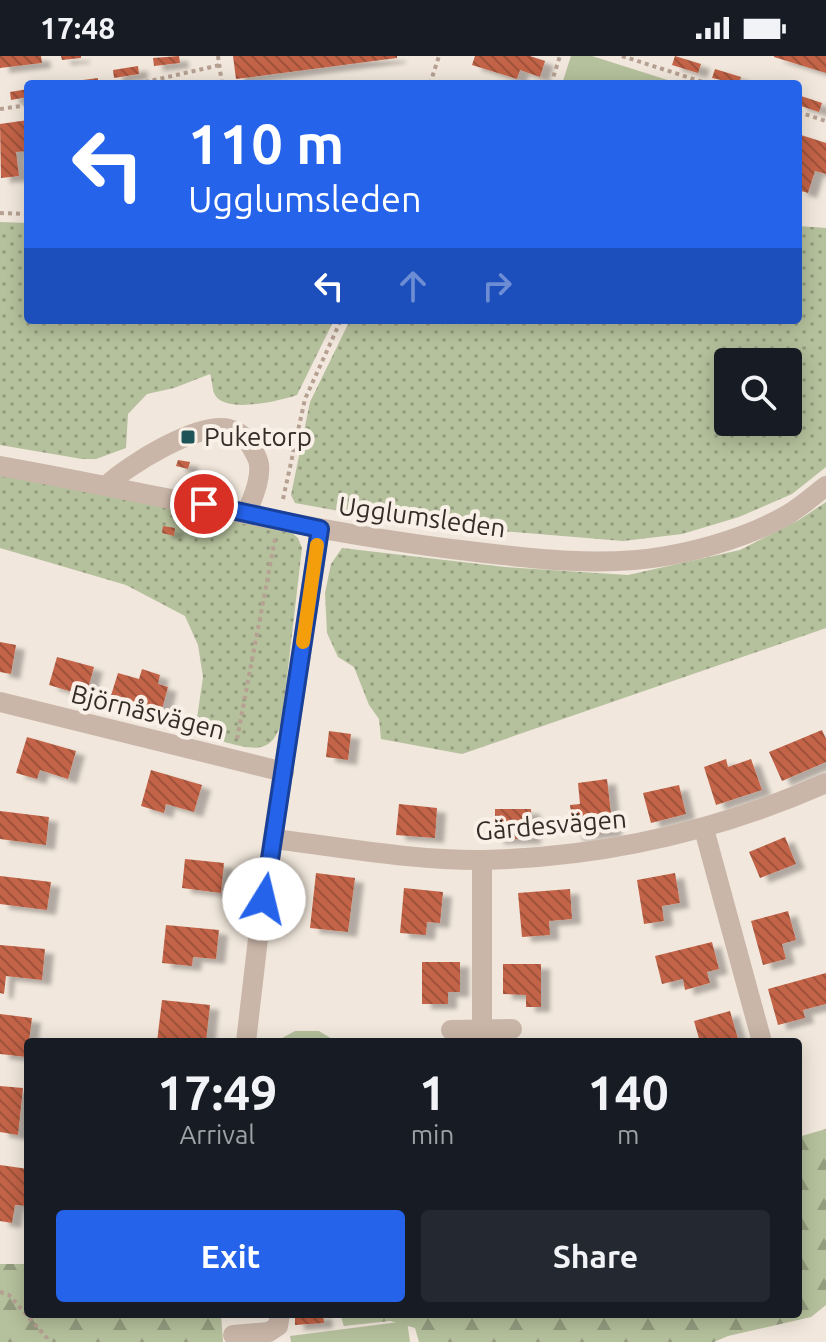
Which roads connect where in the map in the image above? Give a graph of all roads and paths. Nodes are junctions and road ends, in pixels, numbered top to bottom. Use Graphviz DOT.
graph roads {
  1 [pos="218,56"];
  2 [pos="439,56"];
  3 [pos="560,56"];
  4 [pos="622,56"];
  5 [pos="220,65"];
  6 [pos="154,80"];
  7 [pos="222,80"];
  8 [pos="431,80"];
  9 [pos="552,80"];
  10 [pos="697,80"];
  11 [pos="24,106"];
  12 [pos="0,109"];
  13 [pos="802,113"];
  14 [pos="826,121"];
  15 [pos="0,213"];
  16 [pos="24,214"];
  17 [pos="0,466"];
  18 [pos="107,485"];
  19 [pos="826,486"];
  20 [pos="247,513"];
  21 [pos="320,529"];
  22 [pos="0,702"];
  23 [pos="284,772"];
  24 [pos="826,783"];
  25 [pos="704,829"];
  26 [pos="273,839"];
  27 [pos="482,860"];
  28 [pos="512,1029"];
  29 [pos="451,1030"];
  30 [pos="482,1030"];
  31 [pos="247,1038"];
  32 [pos="761,1038"];
  33 [pos="0,1292"];
  34 [pos="24,1312"];
  35 [pos="29,1318"];
  36 [pos="231,1318"];
  37 [pos="279,1318"];
  38 [pos="233,1338"];
  39 [pos="48,1342"];
  1 -- 5 [label="path"];
  2 -- 8 [label="path"];
  3 -- 9 [label="path"];
  4 -- 10 [label="path"];
  5 -- 6 [label="path"];
  5 -- 7 [label="path"];
  11 -- 12 [label="path"];
  13 -- 14 [label="path"];
  15 -- 16 [label="path"];
  17 -- 18 [label="street, Ugglumsleden"];
  18 -- 20 [label="street, Ugglumsleden"];
  18 -- 20 [label="street"];
  19 -- 21 [label="street, Ugglumsleden"];
  20 -- 21 [label="street, Ugglumsleden"];
  21 -- 23 [label="street"];
  22 -- 23 [label="street, Björnåsvägen"];
  23 -- 26 [label="street"];
  24 -- 25 [label="street, Gärdesvägen"];
  25 -- 27 [label="street, Gärdesvägen"];
  25 -- 32 [label="street"];
  26 -- 27 [label="street, Gärdesvägen"];
  26 -- 31 [label="street"];
  27 -- 30 [label="street"];
  28 -- 30 [label="street"];
  29 -- 30 [label="street"];
  33 -- 34 [label="path"];
  35 -- 39 [label="path"];
  36 -- 38 [label="street"];
  37 -- 38 [label="street"];
}
